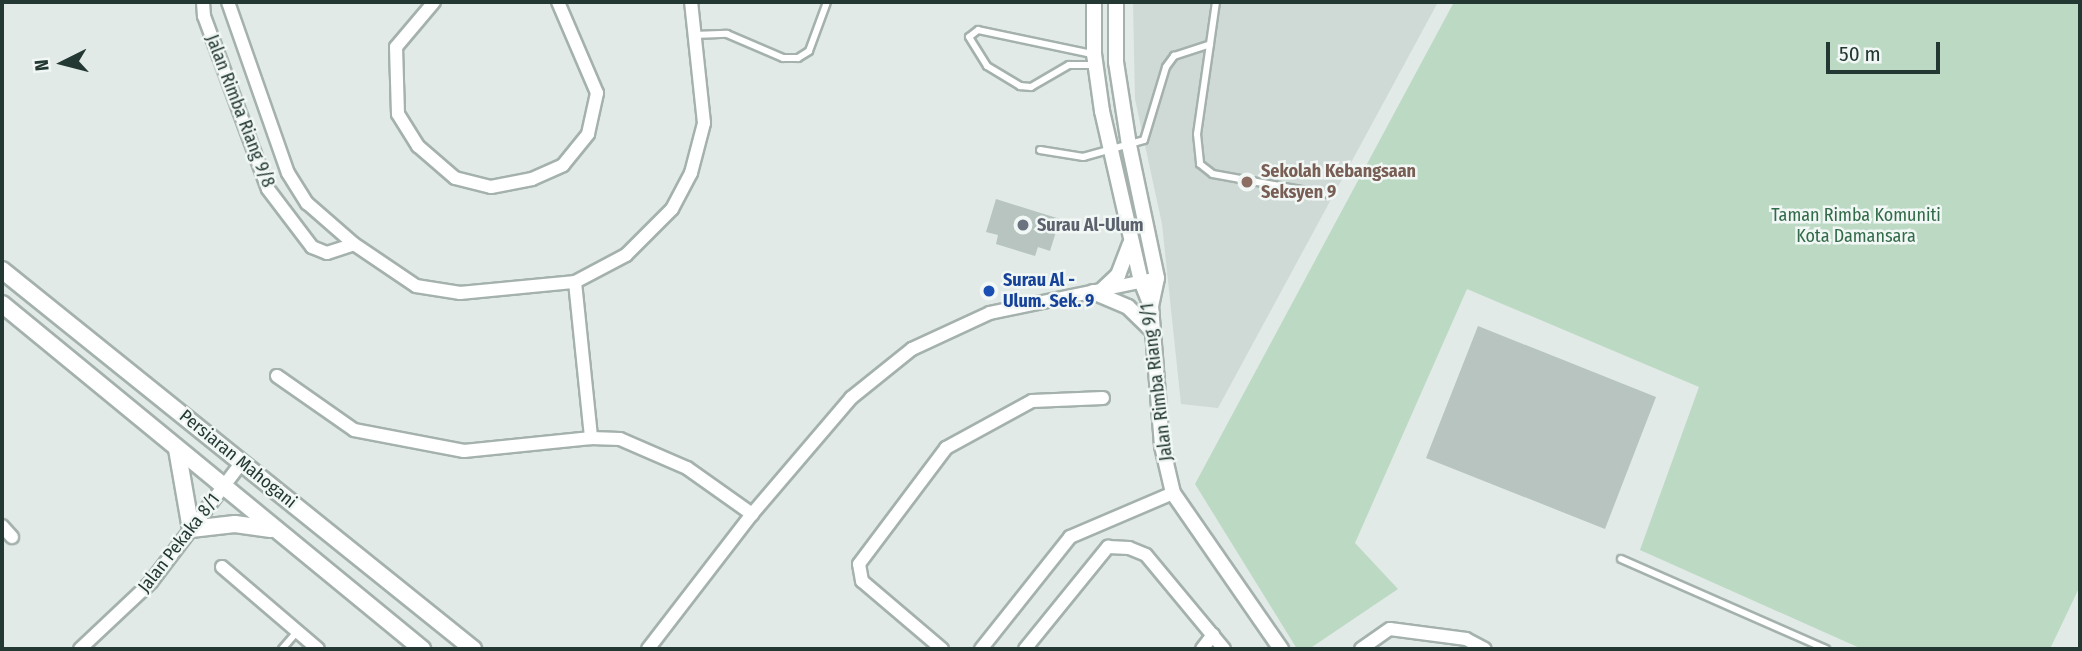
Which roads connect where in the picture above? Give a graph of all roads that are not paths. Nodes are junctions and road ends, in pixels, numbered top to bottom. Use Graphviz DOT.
graph roads {
  1 [pos="203,2"];
  2 [pos="228,2"];
  3 [pos="434,2"];
  4 [pos="558,2"];
  5 [pos="691,2"];
  6 [pos="827,2"];
  7 [pos="1094,2"];
  8 [pos="1116,2"];
  9 [pos="1216,2"];
  10 [pos="694,35"];
  11 [pos="1210,44"];
  12 [pos="1095,60"];
  13 [pos="1129,145"];
  14 [pos="1040,150"];
  15 [pos="1110,150"];
  16 [pos="1323,194"];
  17 [pos="1131,241"];
  18 [pos="354,244"];
  19 [pos="2,270"];
  20 [pos="1157,278"];
  21 [pos="1141,281"];
  22 [pos="575,282"];
  23 [pos="1098,290"];
  24 [pos="2,304"];
  25 [pos="1151,306"];
  26 [pos="1152,330"];
  27 [pos="277,376"];
  28 [pos="1103,398"];
  29 [pos="592,438"];
  30 [pos="177,449"];
  31 [pos="242,462"];
  32 [pos="223,487"];
  33 [pos="1173,493"];
  34 [pos="752,514"];
  35 [pos="2,526"];
  36 [pos="191,529"];
  37 [pos="277,531"];
  38 [pos="12,537"];
  39 [pos="1621,559"];
  40 [pos="222,567"];
  41 [pos="297,631"];
  42 [pos="1213,635"];
  43 [pos="86,648"];
  44 [pos="282,649"];
  45 [pos="318,649"];
  46 [pos="422,649"];
  47 [pos="473,649"];
  48 [pos="648,649"];
  49 [pos="942,649"];
  50 [pos="981,649"];
  51 [pos="1025,649"];
  52 [pos="1202,649"];
  53 [pos="1224,649"];
  54 [pos="1281,649"];
  55 [pos="1361,649"];
  56 [pos="1485,649"];
  57 [pos="1826,649"];
  1 -- 18 [label="street, Jalan Rimba Riang 9/8"];
  2 -- 18 [label="street, Jalan Rimba Riang 9/8"];
  3 -- 4 [label="street"];
  5 -- 10 [label="street, Jalan Rimba Riang 9/8"];
  6 -- 10 [label="lane"];
  7 -- 12 [label="street, Jalan Rimba Riang 9/1"];
  8 -- 13 [label="street"];
  9 -- 11 [label="lane"];
  10 -- 22 [label="street, Jalan Rimba Riang 9/8"];
  11 -- 13 [label="lane"];
  11 -- 16 [label="lane"];
  12 -- 12 [label="lane"];
  12 -- 15 [label="street, Jalan Rimba Riang 9/1"];
  13 -- 15 [label="lane"];
  13 -- 20 [label="street"];
  14 -- 15 [label="lane"];
  15 -- 17 [label="street, Jalan Rimba Riang 9/1"];
  17 -- 21 [label="street, Jalan Rimba Riang 9/1"];
  17 -- 23 [label="street"];
  18 -- 22 [label="street, Jalan Rimba Riang 9/8"];
  19 -- 31 [label="main road, Persiaran Mahogani"];
  20 -- 21 [label="street"];
  20 -- 25 [label="street"];
  21 -- 23 [label="street"];
  21 -- 25 [label="street, Jalan Rimba Riang 9/1"];
  22 -- 29 [label="street"];
  23 -- 26 [label="street"];
  23 -- 34 [label="street"];
  24 -- 30 [label="main road, Persiaran Mahogani"];
  25 -- 26 [label="street, Jalan Rimba Riang 9/1"];
  26 -- 33 [label="street, Jalan Rimba Riang 9/1"];
  27 -- 29 [label="street"];
  28 -- 49 [label="street"];
  29 -- 34 [label="street"];
  30 -- 32 [label="main road, Persiaran Mahogani"];
  30 -- 36 [label="main road"];
  31 -- 32 [label="street, Jalan Pekaka 8/1"];
  31 -- 47 [label="main road, Persiaran Mahogani"];
  32 -- 36 [label="street, Jalan Pekaka 8/1"];
  32 -- 37 [label="main road, Persiaran Mahogani"];
  33 -- 50 [label="street"];
  33 -- 54 [label="street, Jalan Rimba Riang 9/1"];
  34 -- 48 [label="street"];
  35 -- 38 [label="street"];
  36 -- 37 [label="main road"];
  36 -- 43 [label="street, Jalan Pekaka 8/1"];
  37 -- 46 [label="main road, Persiaran Mahogani"];
  39 -- 57 [label="lane"];
  40 -- 41 [label="street"];
  41 -- 44 [label="lane"];
  41 -- 45 [label="street"];
  42 -- 51 [label="street"];
  42 -- 52 [label="street"];
  42 -- 53 [label="street"];
  55 -- 56 [label="street"];
}
